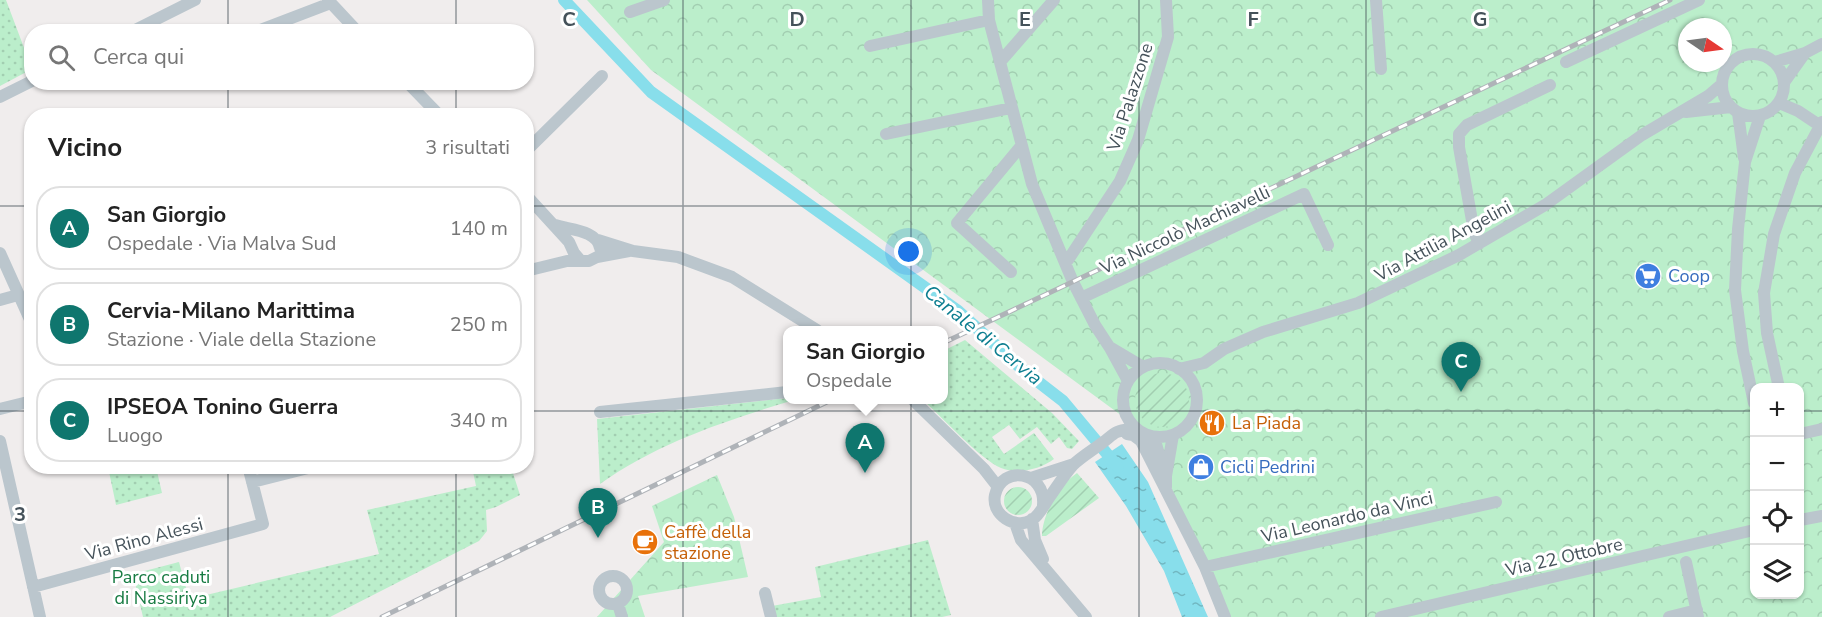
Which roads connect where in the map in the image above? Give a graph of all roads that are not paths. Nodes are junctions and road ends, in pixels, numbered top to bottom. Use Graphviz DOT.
graph roads {
  1 [pos="195,0"];
  2 [pos="664,0"];
  3 [pos="988,0"];
  4 [pos="1054,0"];
  5 [pos="1166,0"];
  6 [pos="1376,0"];
  7 [pos="1699,0"];
  8 [pos="330,1"];
  9 [pos="630,12"];
  10 [pos="989,20"];
  11 [pos="147,24"];
  12 [pos="274,24"];
  13 [pos="351,24"];
  14 [pos="1822,44"];
  15 [pos="870,46"];
  16 [pos="1805,53"];
  17 [pos="1000,62"];
  18 [pos="1566,62"];
  19 [pos="1775,62"];
  20 [pos="1381,69"];
  21 [pos="602,76"];
  22 [pos="1785,81"];
  23 [pos="1722,84"];
  24 [pos="24,85"];
  25 [pos="1550,85"];
  26 [pos="415,90"];
  27 [pos="0,97"];
  28 [pos="1779,103"];
  29 [pos="432,108"];
  30 [pos="1011,108"];
  31 [pos="1734,110"];
  32 [pos="1679,113"];
  33 [pos="1760,116"];
  34 [pos="1821,124"];
  35 [pos="886,134"];
  36 [pos="534,143"];
  37 [pos="1022,146"];
  38 [pos="1744,162"];
  39 [pos="534,203"];
  40 [pos="1043,210"];
  41 [pos="554,224"];
  42 [pos="587,234"];
  43 [pos="598,240"];
  44 [pos="1328,244"];
  45 [pos="1479,244"];
  46 [pos="573,248"];
  47 [pos="633,250"];
  48 [pos="0,253"];
  49 [pos="597,257"];
  50 [pos="580,260"];
  51 [pos="1068,260"];
  52 [pos="534,269"];
  53 [pos="1011,272"];
  54 [pos="18,296"];
  55 [pos="1083,297"];
  56 [pos="0,300"];
  57 [pos="24,308"];
  58 [pos="811,326"];
  59 [pos="1110,348"];
  60 [pos="1204,363"];
  61 [pos="1143,367"];
  62 [pos="1179,369"];
  63 [pos="1128,381"];
  64 [pos="1750,383"];
  65 [pos="1778,383"];
  66 [pos="1194,387"];
  67 [pos="783,392"];
  68 [pos="24,403"];
  69 [pos="918,404"];
  70 [pos="0,409"];
  71 [pos="600,412"];
  72 [pos="1126,415"];
  73 [pos="1135,428"];
  74 [pos="1822,429"];
  75 [pos="1117,432"];
  76 [pos="1804,433"];
  77 [pos="1149,435"];
  78 [pos="1173,435"];
  79 [pos="0,441"];
  80 [pos="1074,464"];
  81 [pos="984,469"];
  82 [pos="250,474"];
  83 [pos="284,474"];
  84 [pos="1012,476"];
  85 [pos="1031,478"];
  86 [pos="252,482"];
  87 [pos="1166,482"];
  88 [pos="998,487"];
  89 [pos="1496,502"];
  90 [pos="1043,505"];
  91 [pos="1822,516"];
  92 [pos="1032,519"];
  93 [pos="1804,519"];
  94 [pos="1015,523"];
  95 [pos="1750,531"];
  96 [pos="1686,562"];
  97 [pos="1205,567"];
  98 [pos="1047,569"];
  99 [pos="33,587"];
  100 [pos="765,593"];
  101 [pos="618,604"];
  102 [pos="1697,614"];
  103 [pos="40,617"];
  104 [pos="622,617"];
  105 [pos="771,617"];
  106 [pos="1086,617"];
  107 [pos="1226,617"];
  108 [pos="1381,617"];
  109 [pos="1669,617"];
  1 -- 11 [label="street"];
  2 -- 9 [label="street"];
  3 -- 10 [label="street"];
  4 -- 17 [label="street"];
  5 -- 51 [label="street, Via Palazzone"];
  6 -- 20 [label="street"];
  7 -- 18 [label="street"];
  8 -- 12 [label="street"];
  8 -- 13 [label="street"];
  10 -- 15 [label="street"];
  10 -- 17 [label="street"];
  14 -- 16 [label="street"];
  16 -- 19 [label="street"];
  16 -- 22 [label="street"];
  17 -- 30 [label="street"];
  19 -- 22 [label="street"];
  19 -- 23 [label="street"];
  21 -- 36 [label="street"];
  22 -- 28 [label="street"];
  23 -- 31 [label="street"];
  23 -- 32 [label="street, Via Attilia Angelini"];
  24 -- 27 [label="street"];
  25 -- 45 [label="street"];
  26 -- 29 [label="street"];
  28 -- 33 [label="street"];
  28 -- 34 [label="street"];
  30 -- 35 [label="street"];
  30 -- 37 [label="street"];
  31 -- 32 [label="street, Via Attilia Angelini"];
  31 -- 33 [label="street"];
  31 -- 38 [label="street"];
  32 -- 45 [label="street, Via Attilia Angelini"];
  33 -- 38 [label="street"];
  34 -- 65 [label="street"];
  37 -- 40 [label="street"];
  37 -- 53 [label="street"];
  38 -- 64 [label="street"];
  39 -- 41 [label="street"];
  40 -- 51 [label="street"];
  40 -- 55 [label="street"];
  41 -- 42 [label="street"];
  41 -- 46 [label="street"];
  42 -- 43 [label="street"];
  42 -- 46 [label="street"];
  43 -- 47 [label="street"];
  43 -- 49 [label="street"];
  44 -- 55 [label="street, Via Niccolò Machiavelli"];
  45 -- 60 [label="street, Via Attilia Angelini"];
  46 -- 50 [label="street"];
  47 -- 49 [label="street"];
  47 -- 58 [label="street"];
  48 -- 54 [label="street"];
  49 -- 50 [label="street"];
  50 -- 52 [label="street"];
  51 -- 55 [label="street"];
  54 -- 56 [label="street"];
  54 -- 57 [label="street"];
  55 -- 59 [label="street"];
  59 -- 61 [label="street"];
  59 -- 63 [label="street"];
  60 -- 62 [label="street, Via Attilia Angelini"];
  60 -- 66 [label="street"];
  61 -- 62 [label="street"];
  61 -- 63 [label="street"];
  62 -- 66 [label="street"];
  63 -- 72 [label="street"];
  66 -- 78 [label="street"];
  67 -- 71 [label="street"];
  68 -- 70 [label="street"];
  69 -- 81 [label="street"];
  72 -- 73 [label="street"];
  72 -- 75 [label="street"];
  73 -- 75 [label="street"];
  73 -- 77 [label="street"];
  74 -- 76 [label="street"];
  75 -- 80 [label="street"];
  75 -- 87 [label="street"];
  77 -- 78 [label="street"];
  77 -- 87 [label="street"];
  78 -- 87 [label="street"];
  79 -- 99 [label="street"];
  80 -- 85 [label="street"];
  80 -- 90 [label="street"];
  81 -- 84 [label="street"];
  81 -- 88 [label="street"];
  82 -- 86 [label="street"];
  83 -- 86 [label="street"];
  84 -- 85 [label="street"];
  84 -- 88 [label="street"];
  85 -- 90 [label="street"];
  86 -- 99 [label="street, Via Rino Alessi"];
  87 -- 97 [label="street"];
  88 -- 94 [label="street"];
  89 -- 97 [label="street, Via Leonardo da Vinci"];
  90 -- 92 [label="street"];
  91 -- 93 [label="street"];
  92 -- 94 [label="street"];
  92 -- 98 [label="street"];
  94 -- 98 [label="street"];
  95 -- 108 [label="street, Via 22 Ottobre"];
  96 -- 102 [label="street"];
  97 -- 107 [label="street"];
  98 -- 106 [label="street"];
  99 -- 103 [label="street"];
  100 -- 105 [label="street"];
  101 -- 104 [label="street"];
  102 -- 109 [label="street"];
}
